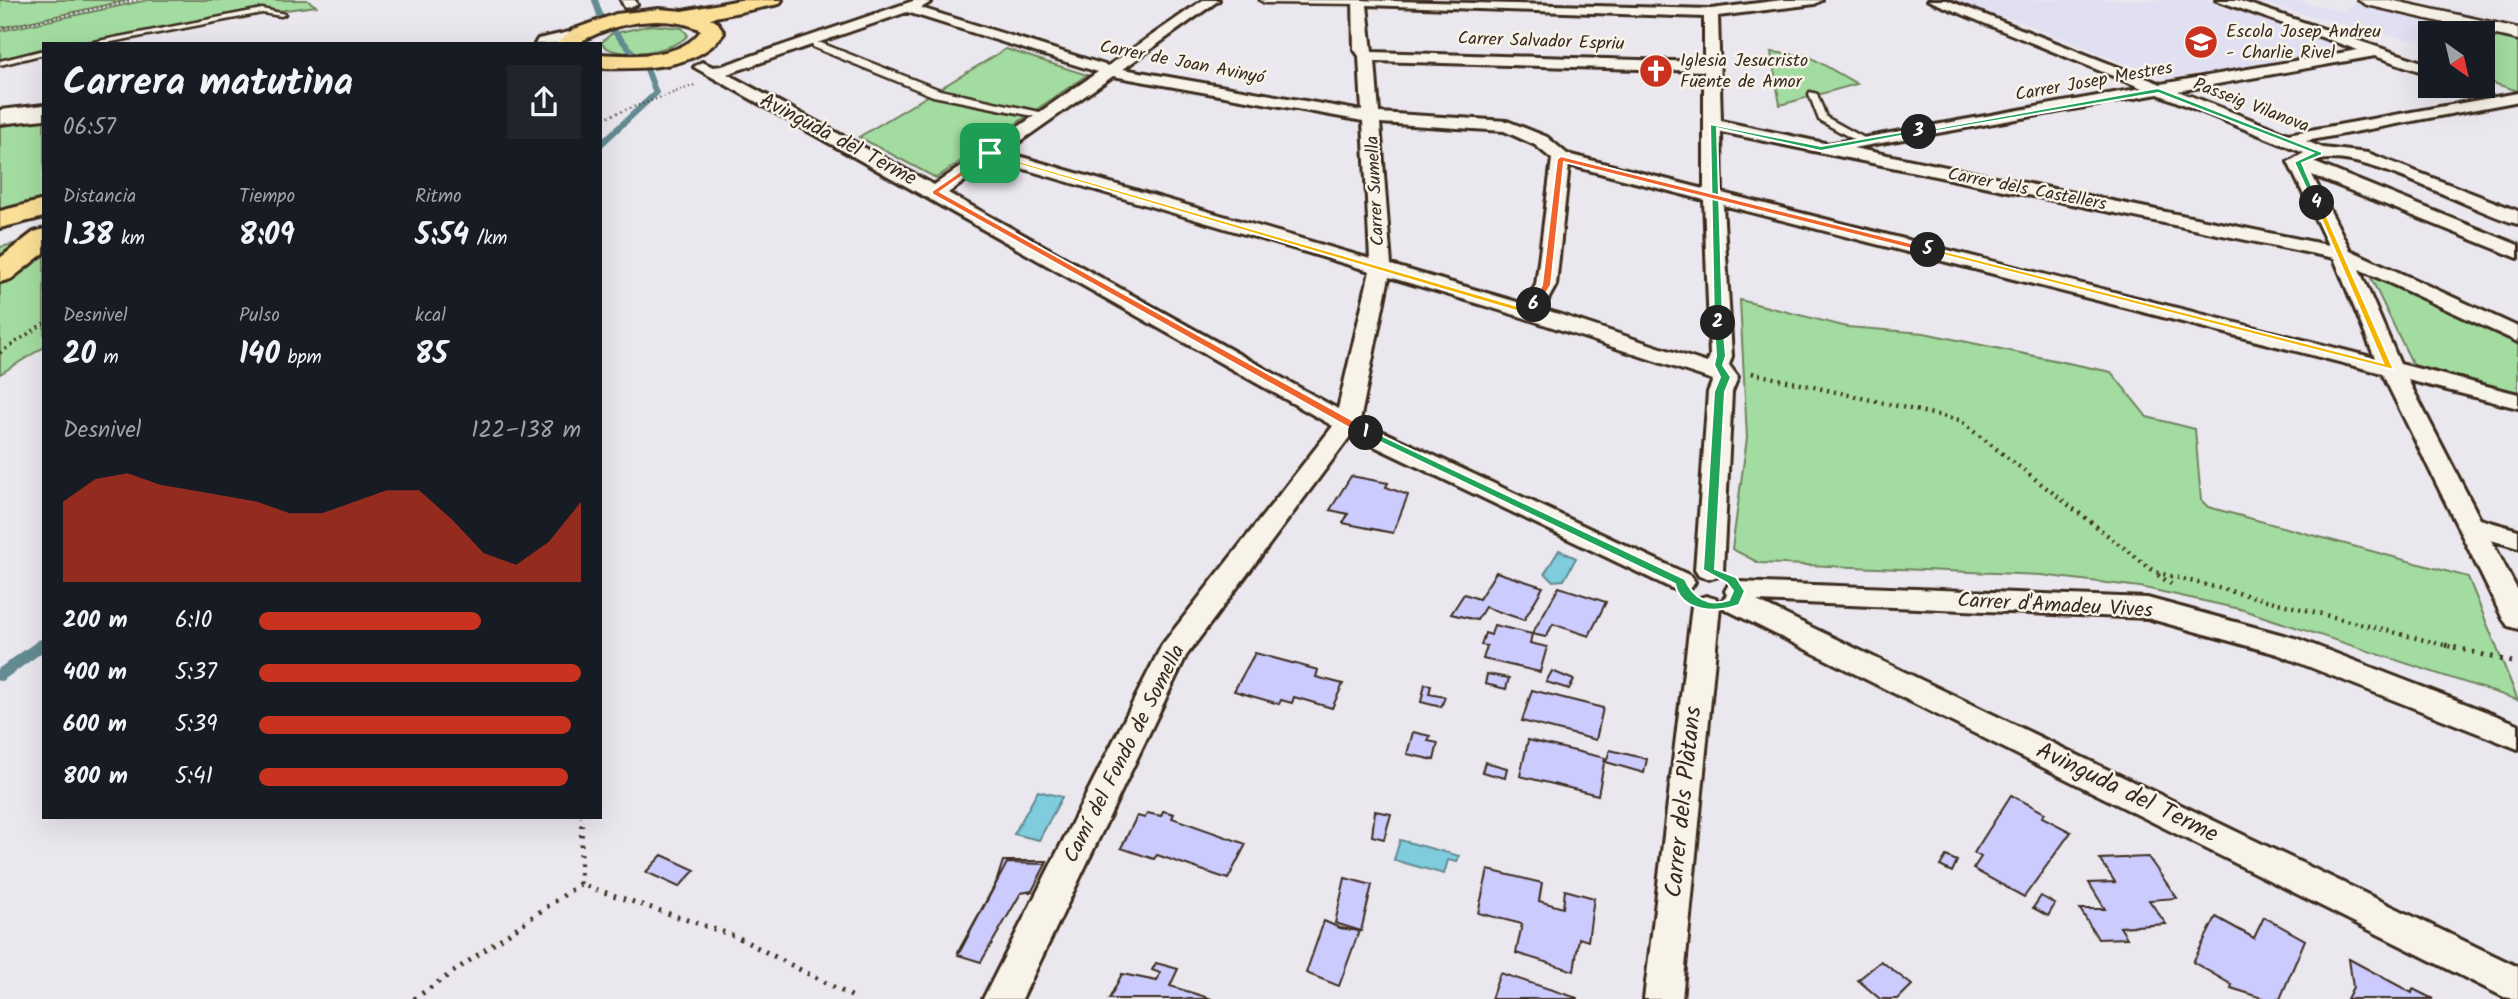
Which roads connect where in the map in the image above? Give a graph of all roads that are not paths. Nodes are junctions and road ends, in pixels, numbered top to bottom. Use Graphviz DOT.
graph roads {
  1 [pos="774,0"];
  2 [pos="929,0"];
  3 [pos="1212,0"];
  4 [pos="1265,0"];
  5 [pos="1609,0"];
  6 [pos="1815,0"];
  7 [pos="1935,0"];
  8 [pos="2223,0"];
  9 [pos="2367,0"];
  10 [pos="1360,1"];
  11 [pos="1451,3"];
  12 [pos="908,8"];
  13 [pos="1589,9"];
  14 [pos="619,13"];
  15 [pos="1711,13"];
  16 [pos="281,14"];
  17 [pos="683,17"];
  18 [pos="711,27"];
  19 [pos="2518,34"];
  20 [pos="571,40"];
  21 [pos="98,42"];
  22 [pos="817,45"];
  23 [pos="42,52"];
  24 [pos="2374,52"];
  25 [pos="1367,55"];
  26 [pos="602,61"];
  27 [pos="0,63"];
  28 [pos="706,66"];
  29 [pos="2418,66"];
  30 [pos="1714,67"];
  31 [pos="1109,71"];
  32 [pos="2158,90"];
  33 [pos="2496,91"];
  34 [pos="1813,94"];
  35 [pos="2516,97"];
  36 [pos="42,112"];
  37 [pos="1038,113"];
  38 [pos="0,117"];
  39 [pos="1372,118"];
  40 [pos="1713,125"];
  41 [pos="2286,140"];
  42 [pos="1863,141"];
  43 [pos="1821,149"];
  44 [pos="990,153"];
  45 [pos="2320,153"];
  46 [pos="1561,159"];
  47 [pos="2297,162"];
  48 [pos="935,193"];
  49 [pos="1713,195"];
  50 [pos="2518,203"];
  51 [pos="42,209"];
  52 [pos="2494,209"];
  53 [pos="2518,218"];
  54 [pos="0,220"];
  55 [pos="42,240"];
  56 [pos="2518,252"];
  57 [pos="2342,254"];
  58 [pos="1381,267"];
  59 [pos="0,273"];
  60 [pos="1530,312"];
  61 [pos="2518,335"];
  62 [pos="2390,368"];
  63 [pos="1736,374"];
  64 [pos="2518,401"];
  65 [pos="1347,424"];
  66 [pos="2473,525"];
  67 [pos="2518,539"];
  68 [pos="1709,570"];
  69 [pos="1681,582"];
  70 [pos="1727,600"];
  71 [pos="2518,619"];
  72 [pos="2518,737"];
  73 [pos="2518,985"];
  74 [pos="1002,999"];
  75 [pos="1663,999"];
  1 -- 17 [label="main road"];
  1 -- 18 [label="main road"];
  2 -- 12 [label="street"];
  3 -- 31 [label="street"];
  4 -- 10 [label="street"];
  5 -- 13 [label="street"];
  6 -- 15 [label="street"];
  7 -- 32 [label="street, Passeig Vilanova"];
  8 -- 24 [label="street"];
  9 -- 19 [label="street"];
  10 -- 11 [label="street"];
  10 -- 25 [label="street, Carrer Sumella"];
  11 -- 13 [label="street"];
  12 -- 28 [label="street"];
  12 -- 31 [label="street, Carrer de Joan Avinyó"];
  13 -- 15 [label="street"];
  14 -- 17 [label="main road"];
  14 -- 20 [label="main road"];
  15 -- 30 [label="street"];
  16 -- 21 [label="lane"];
  17 -- 18 [label="main road"];
  18 -- 28 [label="main road"];
  22 -- 37 [label="street"];
  23 -- 27 [label="lane"];
  24 -- 29 [label="street"];
  24 -- 32 [label="street, Carrer Josep Mestres"];
  25 -- 30 [label="street, Carrer Salvador Espriu"];
  25 -- 39 [label="street, Carrer Sumella"];
  26 -- 28 [label="main road"];
  28 -- 48 [label="street, Avinguda del Terme"];
  30 -- 40 [label="street"];
  31 -- 39 [label="street, Carrer de Joan Avinyó"];
  31 -- 44 [label="street"];
  32 -- 41 [label="street, Passeig Vilanova"];
  32 -- 42 [label="street, Carrer Josep Mestres"];
  33 -- 35 [label="street"];
  34 -- 42 [label="lane"];
  35 -- 41 [label="street"];
  36 -- 38 [label="main road"];
  39 -- 46 [label="street, Carrer de Joan Avinyó"];
  39 -- 58 [label="street, Carrer Sumella"];
  40 -- 43 [label="street, Carrer dels Castellers"];
  40 -- 49 [label="street"];
  41 -- 45 [label="street, Passeig Vilanova"];
  42 -- 43 [label="street, Carrer Josep Mestres"];
  43 -- 57 [label="street, Carrer dels Castellers"];
  44 -- 48 [label="street"];
  44 -- 58 [label="street"];
  45 -- 47 [label="street"];
  45 -- 52 [label="street, Passeig Vilanova"];
  46 -- 49 [label="street"];
  46 -- 60 [label="street"];
  47 -- 56 [label="street"];
  47 -- 57 [label="street"];
  48 -- 65 [label="street, Avinguda del Terme"];
  49 -- 62 [label="street"];
  49 -- 63 [label="street"];
  50 -- 52 [label="street"];
  51 -- 54 [label="main road"];
  52 -- 53 [label="street, Passeig Vilanova"];
  55 -- 59 [label="main road"];
  57 -- 61 [label="street, Carrer dels Castellers"];
  57 -- 62 [label="street"];
  58 -- 60 [label="street"];
  58 -- 65 [label="street, Carrer Sumella"];
  60 -- 63 [label="street"];
  62 -- 64 [label="street"];
  62 -- 66 [label="street"];
  63 -- 68 [label="street"];
  65 -- 69 [label="street, Avinguda del Terme"];
  65 -- 74 [label="street, Camí del Fondo de Somella"];
  66 -- 67 [label="street"];
  66 -- 71 [label="street"];
  68 -- 69 [label="street"];
  68 -- 70 [label="street, Avinguda del Terme"];
  69 -- 70 [label="street"];
  70 -- 72 [label="street, Carrer d'Amadeu Vives"];
  70 -- 73 [label="street, Avinguda del Terme"];
  70 -- 75 [label="street, Carrer dels Plàtans"];
}
